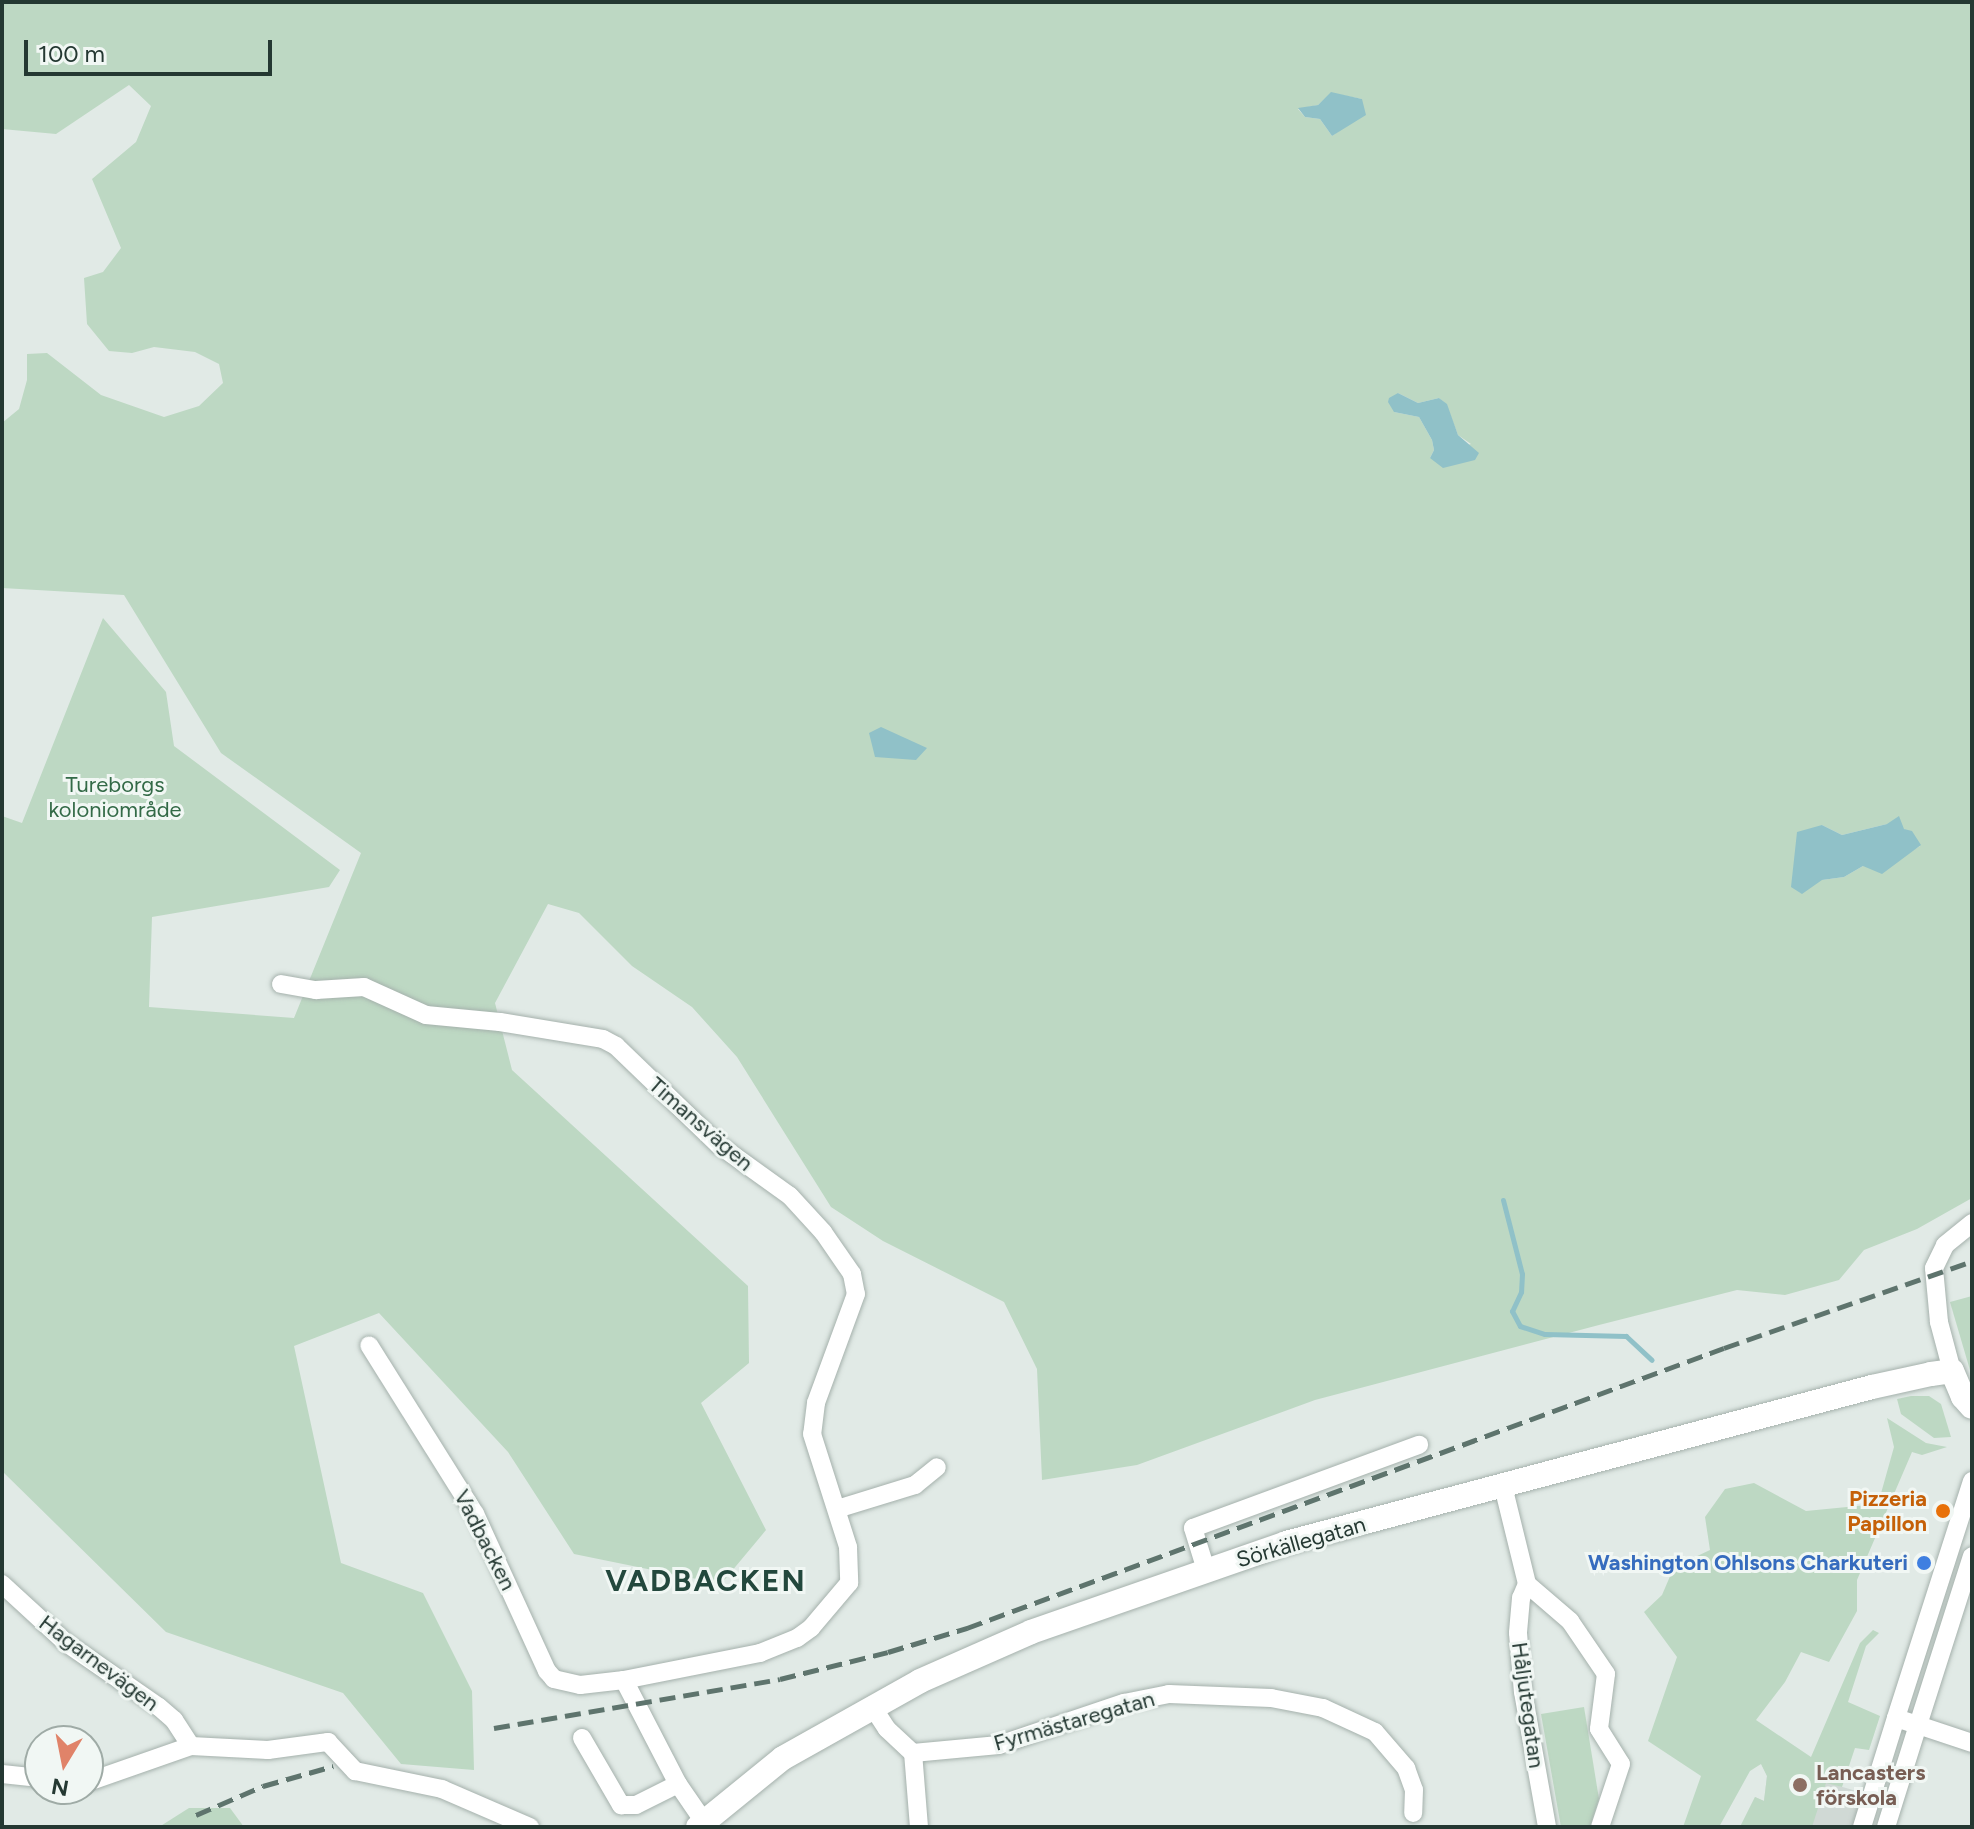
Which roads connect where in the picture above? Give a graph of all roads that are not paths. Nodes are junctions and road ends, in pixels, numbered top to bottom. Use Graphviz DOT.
graph roads {
  1 [pos="281,984"];
  2 [pos="1972,1223"];
  3 [pos="369,1345"];
  4 [pos="1952,1371"];
  5 [pos="1972,1407"];
  6 [pos="1419,1445"];
  7 [pos="937,1467"];
  8 [pos="1972,1481"];
  9 [pos="1503,1486"];
  10 [pos="837,1509"];
  11 [pos="1972,1556"];
  12 [pos="1206,1570"];
  13 [pos="2,1584"];
  14 [pos="1527,1584"];
  15 [pos="624,1680"];
  16 [pos="872,1706"];
  17 [pos="1896,1718"];
  18 [pos="1918,1725"];
  19 [pos="582,1738"];
  20 [pos="1972,1743"];
  21 [pos="191,1746"];
  22 [pos="913,1753"];
  23 [pos="2,1774"];
  24 [pos="24,1776"];
  25 [pos="104,1776"];
  26 [pos="678,1784"];
  27 [pos="1413,1813"];
  28 [pos="701,1824"];
  29 [pos="530,1827"];
  30 [pos="919,1827"];
  31 [pos="1547,1827"];
  32 [pos="1600,1827"];
  33 [pos="1862,1827"];
  34 [pos="1886,1827"];
  1 -- 10 [label="street, Timansvägen"];
  2 -- 4 [label="street"];
  3 -- 15 [label="street, Vadbacken"];
  4 -- 5 [label="street"];
  4 -- 9 [label="street, Sörkällegatan"];
  6 -- 12 [label="street"];
  7 -- 10 [label="street"];
  8 -- 17 [label="street"];
  9 -- 12 [label="street, Sörkällegatan"];
  9 -- 14 [label="street, Håljutegatan"];
  10 -- 15 [label="street, Timansvägen"];
  11 -- 18 [label="street"];
  12 -- 16 [label="street, Sörkällegatan"];
  13 -- 21 [label="street, Hagarnevägen"];
  14 -- 31 [label="street, Håljutegatan"];
  14 -- 32 [label="street"];
  15 -- 26 [label="street"];
  16 -- 22 [label="street"];
  16 -- 28 [label="street, Sörkällegatan"];
  17 -- 18 [label="street"];
  17 -- 33 [label="street"];
  18 -- 20 [label="street"];
  18 -- 34 [label="street"];
  19 -- 26 [label="street"];
  21 -- 25 [label="street"];
  21 -- 29 [label="street"];
  22 -- 27 [label="street, Fyrmästaregatan"];
  22 -- 30 [label="street"];
  23 -- 24 [label="street"];
  26 -- 28 [label="street"];
}
